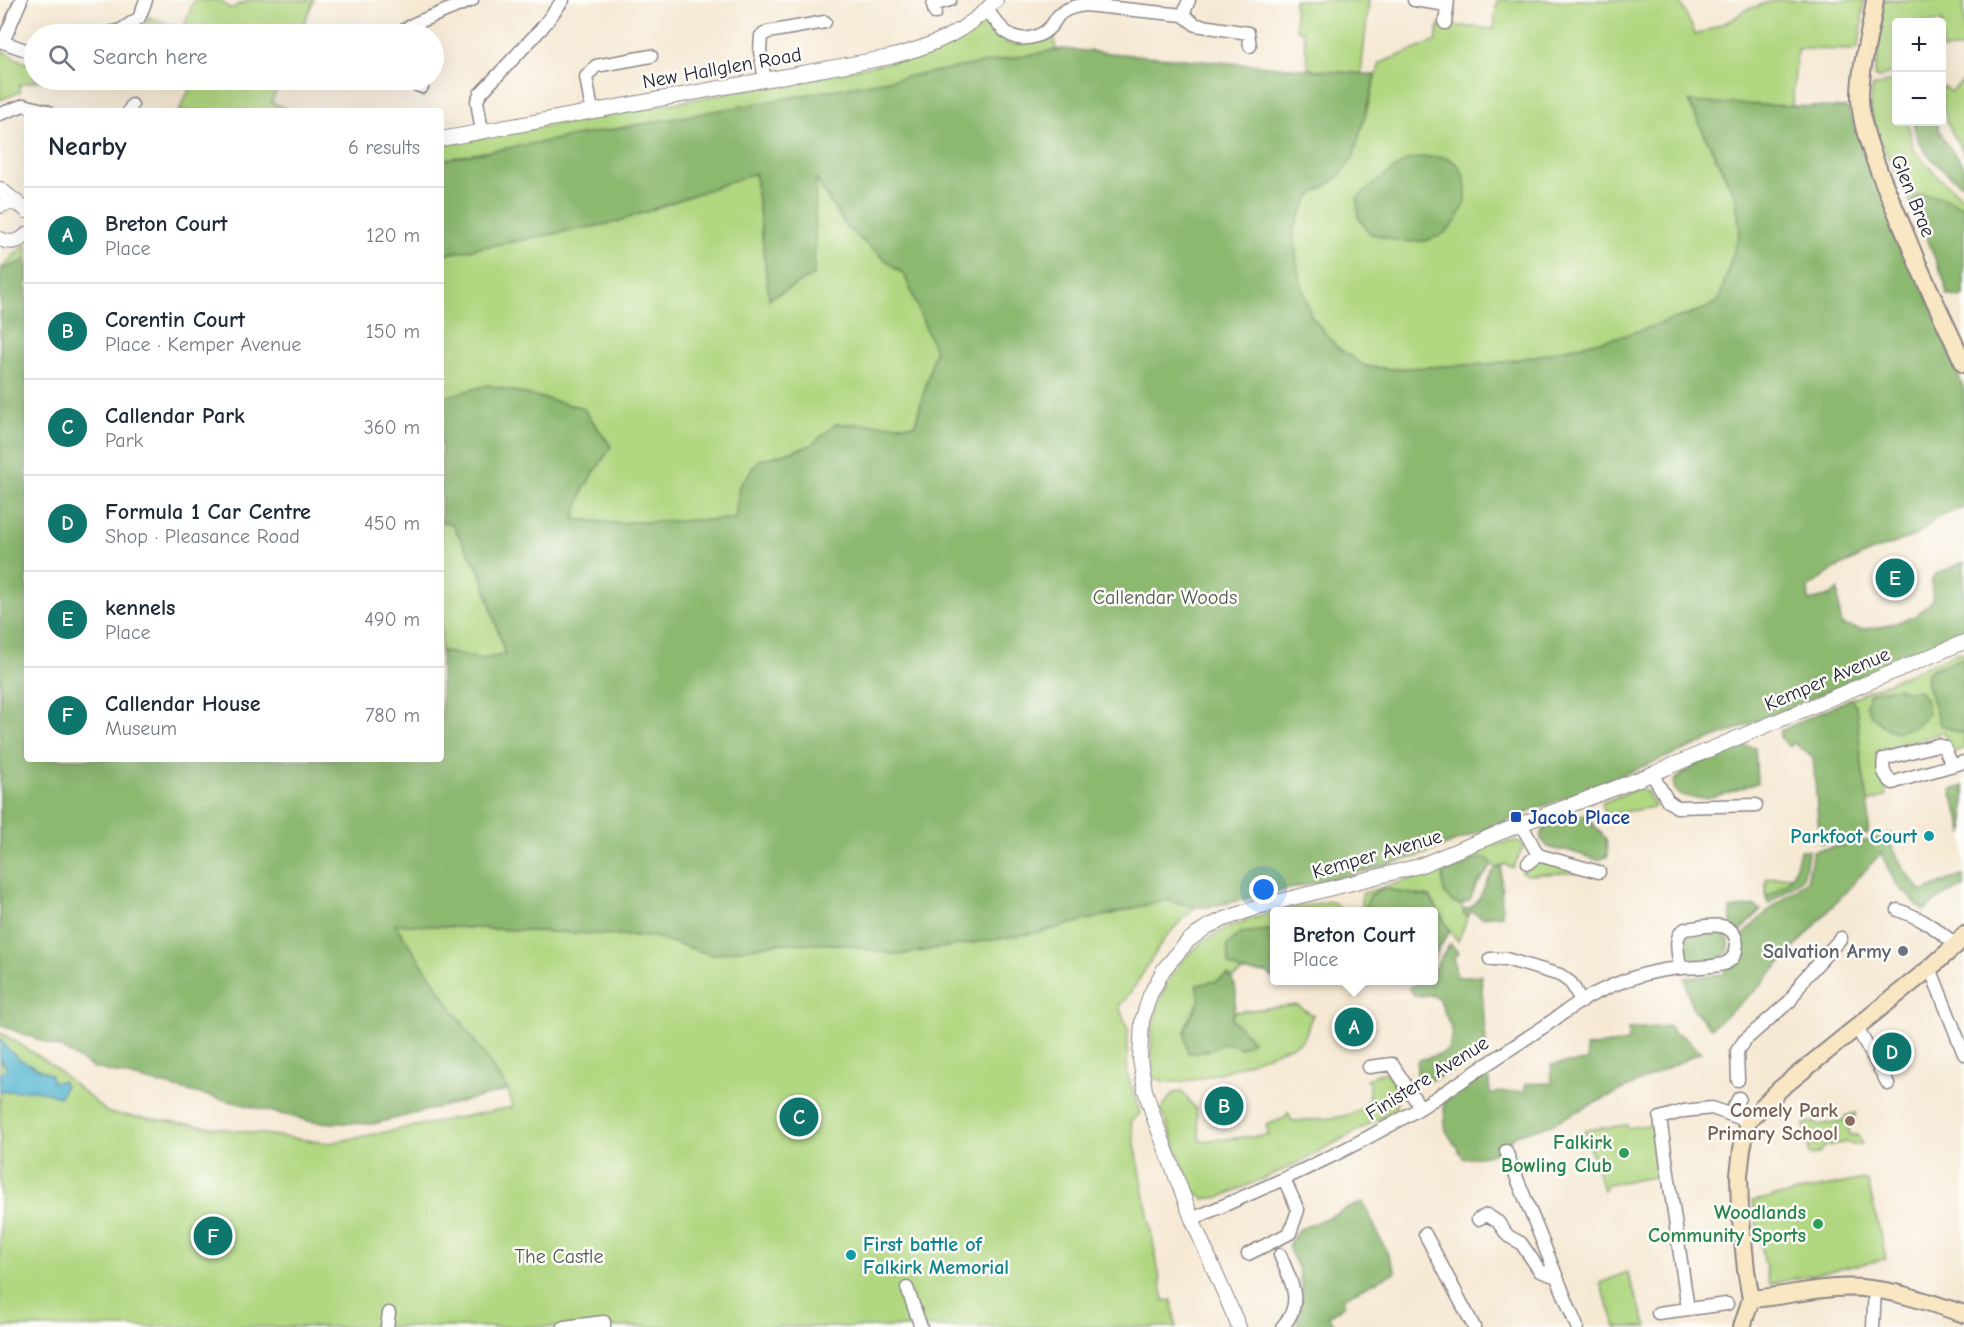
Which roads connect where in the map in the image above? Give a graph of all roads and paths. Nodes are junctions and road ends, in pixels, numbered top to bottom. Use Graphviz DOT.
graph roads {
  1 [pos="21,0"];
  2 [pos="146,0"];
  3 [pos="472,0"];
  4 [pos="563,0"];
  5 [pos="950,0"];
  6 [pos="1189,0"];
  7 [pos="1414,0"];
  8 [pos="1875,0"];
  9 [pos="1085,2"];
  10 [pos="1447,2"];
  11 [pos="992,5"];
  12 [pos="935,13"];
  13 [pos="1183,15"];
  14 [pos="825,22"];
  15 [pos="1445,23"];
  16 [pos="130,24"];
  17 [pos="414,24"];
  18 [pos="1,41"];
  19 [pos="1250,46"];
  20 [pos="24,49"];
  21 [pos="651,56"];
  22 [pos="765,80"];
  23 [pos="36,108"];
  24 [pos="592,111"];
  25 [pos="0,114"];
  26 [pos="482,132"];
  27 [pos="444,138"];
  28 [pos="0,189"];
  29 [pos="0,206"];
  30 [pos="24,207"];
  31 [pos="24,237"];
  32 [pos="1,240"];
  33 [pos="1964,364"];
  34 [pos="1964,642"];
  35 [pos="1958,764"];
  36 [pos="1652,774"];
  37 [pos="1756,805"];
  38 [pos="1521,824"];
  39 [pos="1599,872"];
  40 [pos="1898,910"];
  41 [pos="1841,938"];
  42 [pos="1960,940"];
  43 [pos="1490,959"];
  44 [pos="1680,968"];
  45 [pos="1930,968"];
  46 [pos="1582,1002"];
  47 [pos="1856,1026"];
  48 [pos="1964,1054"];
  49 [pos="1369,1067"];
  50 [pos="1738,1080"];
  51 [pos="1888,1084"];
  52 [pos="1739,1098"];
  53 [pos="1420,1107"];
  54 [pos="1730,1114"];
  55 [pos="1748,1121"];
  56 [pos="1506,1151"];
  57 [pos="1284,1179"];
  58 [pos="1478,1219"];
  59 [pos="1192,1220"];
  60 [pos="1425,1233"];
  61 [pos="1248,1254"];
  62 [pos="1280,1255"];
  63 [pos="1557,1277"];
  64 [pos="907,1288"];
  65 [pos="1875,1289"];
  66 [pos="1751,1299"];
  67 [pos="1727,1304"];
  68 [pos="1688,1309"];
  69 [pos="390,1313"];
  70 [pos="1658,1313"];
  71 [pos="1964,1314"];
  72 [pos="387,1327"];
  73 [pos="564,1327"];
  74 [pos="604,1327"];
  75 [pos="921,1327"];
  76 [pos="1239,1327"];
  77 [pos="1282,1327"];
  78 [pos="1474,1327"];
  79 [pos="1577,1327"];
  80 [pos="1742,1327"];
  81 [pos="1873,1327"];
  1 -- 18 [label="street"];
  2 -- 16 [label="street"];
  3 -- 17 [label="street"];
  4 -- 26 [label="street"];
  5 -- 12 [label="street"];
  6 -- 13 [label="street"];
  7 -- 10 [label="street"];
  8 -- 33 [label="main road, Glen Brae, bridge"];
  9 -- 11 [label="street"];
  9 -- 13 [label="street"];
  10 -- 15 [label="street"];
  11 -- 22 [label="street, New Hallglen Road"];
  13 -- 19 [label="street"];
  14 -- 22 [label="street"];
  18 -- 20 [label="street"];
  21 -- 24 [label="street"];
  22 -- 24 [label="street, New Hallglen Road"];
  23 -- 25 [label="street"];
  24 -- 26 [label="street, New Hallglen Road"];
  26 -- 27 [label="street, New Hallglen Road"];
  28 -- 30 [label="street"];
  29 -- 30 [label="street"];
  31 -- 32 [label="street"];
  34 -- 36 [label="street, Kemper Avenue"];
  35 -- 35 [label="street"];
  36 -- 37 [label="street"];
  36 -- 38 [label="street, Kemper Avenue"];
  38 -- 39 [label="street"];
  38 -- 59 [label="street, Kemper Avenue"];
  40 -- 42 [label="street"];
  41 -- 50 [label="street"];
  42 -- 45 [label="main road"];
  43 -- 46 [label="street"];
  44 -- 44 [label="street, Finistere Avenue"];
  44 -- 46 [label="street, Finistere Avenue"];
  45 -- 47 [label="main road"];
  45 -- 48 [label="street"];
  46 -- 53 [label="street, Finistere Avenue"];
  47 -- 51 [label="street"];
  47 -- 55 [label="main road"];
  49 -- 53 [label="street"];
  52 -- 54 [label="street"];
  53 -- 57 [label="street, Finistere Avenue"];
  54 -- 55 [label="street"];
  54 -- 68 [label="street"];
  55 -- 66 [label="main road"];
  56 -- 63 [label="street"];
  57 -- 59 [label="street, Finistere Avenue"];
  57 -- 61 [label="street"];
  58 -- 63 [label="street"];
  59 -- 76 [label="street, Kemper Avenue"];
  60 -- 78 [label="street"];
  62 -- 77 [label="street"];
  63 -- 79 [label="street"];
  64 -- 75 [label="street"];
  65 -- 66 [label="main road"];
  65 -- 71 [label="main road"];
  65 -- 81 [label="street"];
  66 -- 80 [label="main road"];
  67 -- 68 [label="street"];
  68 -- 70 [label="street"];
  69 -- 72 [label="street"];
  73 -- 74 [label="street"];
}
